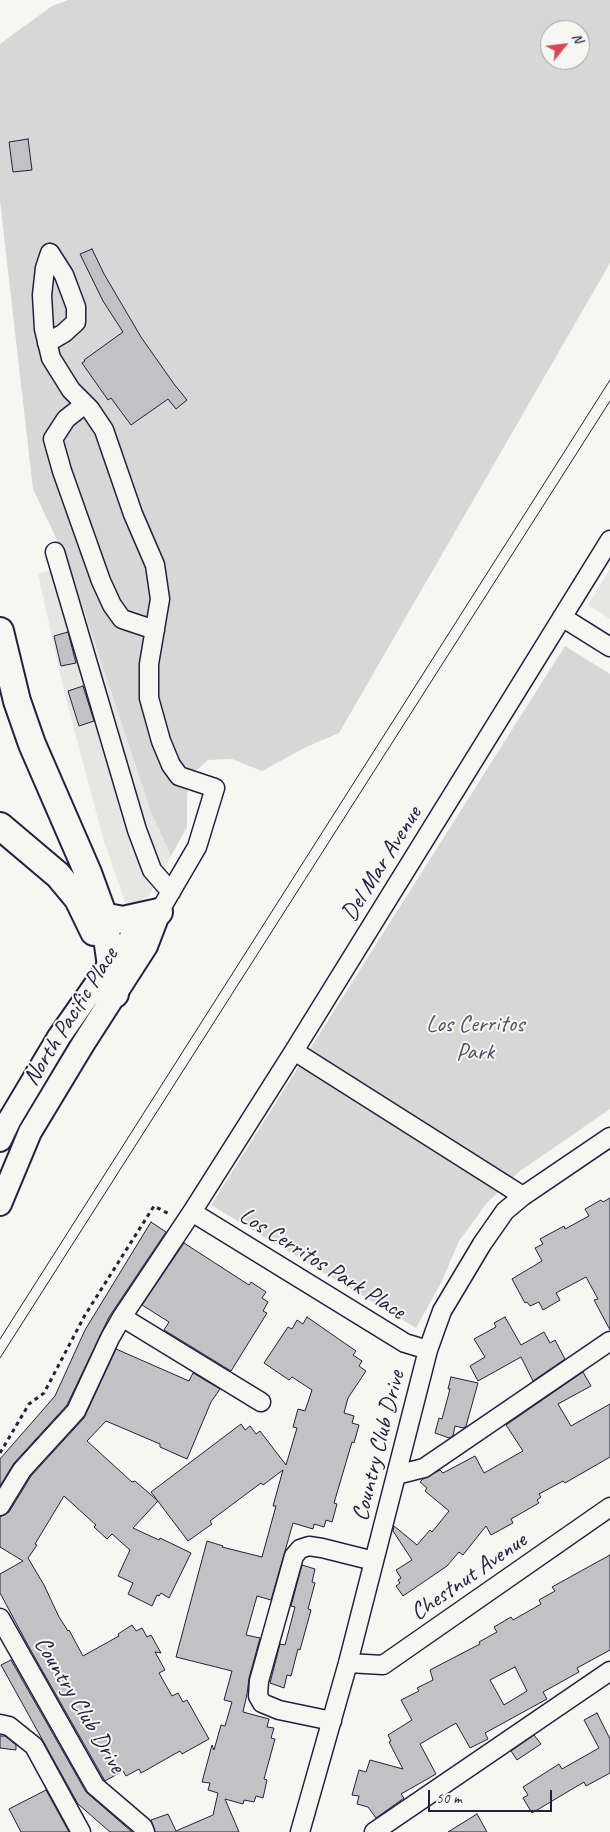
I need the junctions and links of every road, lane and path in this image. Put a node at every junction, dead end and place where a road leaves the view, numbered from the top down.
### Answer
1 (47, 343) dead end
2 (85, 404) junction
3 (610, 540) edge
4 (55, 552) dead end
5 (562, 617) junction
6 (155, 630) junction
7 (0, 631) edge
8 (610, 647) edge
9 (0, 826) edge
10 (165, 902) junction
11 (94, 914) junction
12 (110, 964) junction
13 (115, 994) junction
14 (294, 1051) junction
15 (610, 1136) edge
16 (0, 1140) edge
17 (523, 1196) junction
18 (0, 1204) edge
19 (192, 1212) junction
20 (122, 1317) junction
21 (610, 1340) edge
22 (428, 1350) junction
23 (261, 1402) dead end
24 (0, 1453) edge
25 (396, 1475) junction
26 (0, 1506) edge
27 (610, 1507) edge
28 (374, 1561) junction
29 (0, 1618) edge
30 (348, 1663) junction
31 (610, 1671) edge
32 (332, 1721) junction
33 (0, 1724) edge
34 (302, 1831) edge
35 (81, 1832) edge
36 (145, 1832) edge
37 (374, 1832) edge

1 - 2 street
2 - 6 street
2 - 6 street
3 - 5 street, Del Mar Avenue
4 - 10 street
5 - 8 street
5 - 14 street, Del Mar Avenue
6 - 10 street, North Pacific Place
7 - 11 highway
9 - 11 highway
10 - 11 highway
10 - 12 main road, North Pacific Place
10 - 13 main road, North Pacific Place
11 - 12 highway
12 - 13 highway
12 - 16 main road, North Pacific Place
13 - 18 main road, North Pacific Place
14 - 17 street
14 - 19 street, Del Mar Avenue
15 - 17 street, Country Club Drive
17 - 22 street, Country Club Drive
19 - 20 street
19 - 22 street, Los Cerritos Park Place
19 - 24 path
20 - 23 street
20 - 26 street
21 - 25 street
22 - 25 street, Country Club Drive
25 - 28 street, Country Club Drive
27 - 30 street, Chestnut Avenue
28 - 30 street, Country Club Drive
28 - 32 street
29 - 36 street, Country Club Drive
30 - 32 street, Country Club Drive
31 - 37 street
32 - 34 street, Country Club Drive
33 - 35 street

